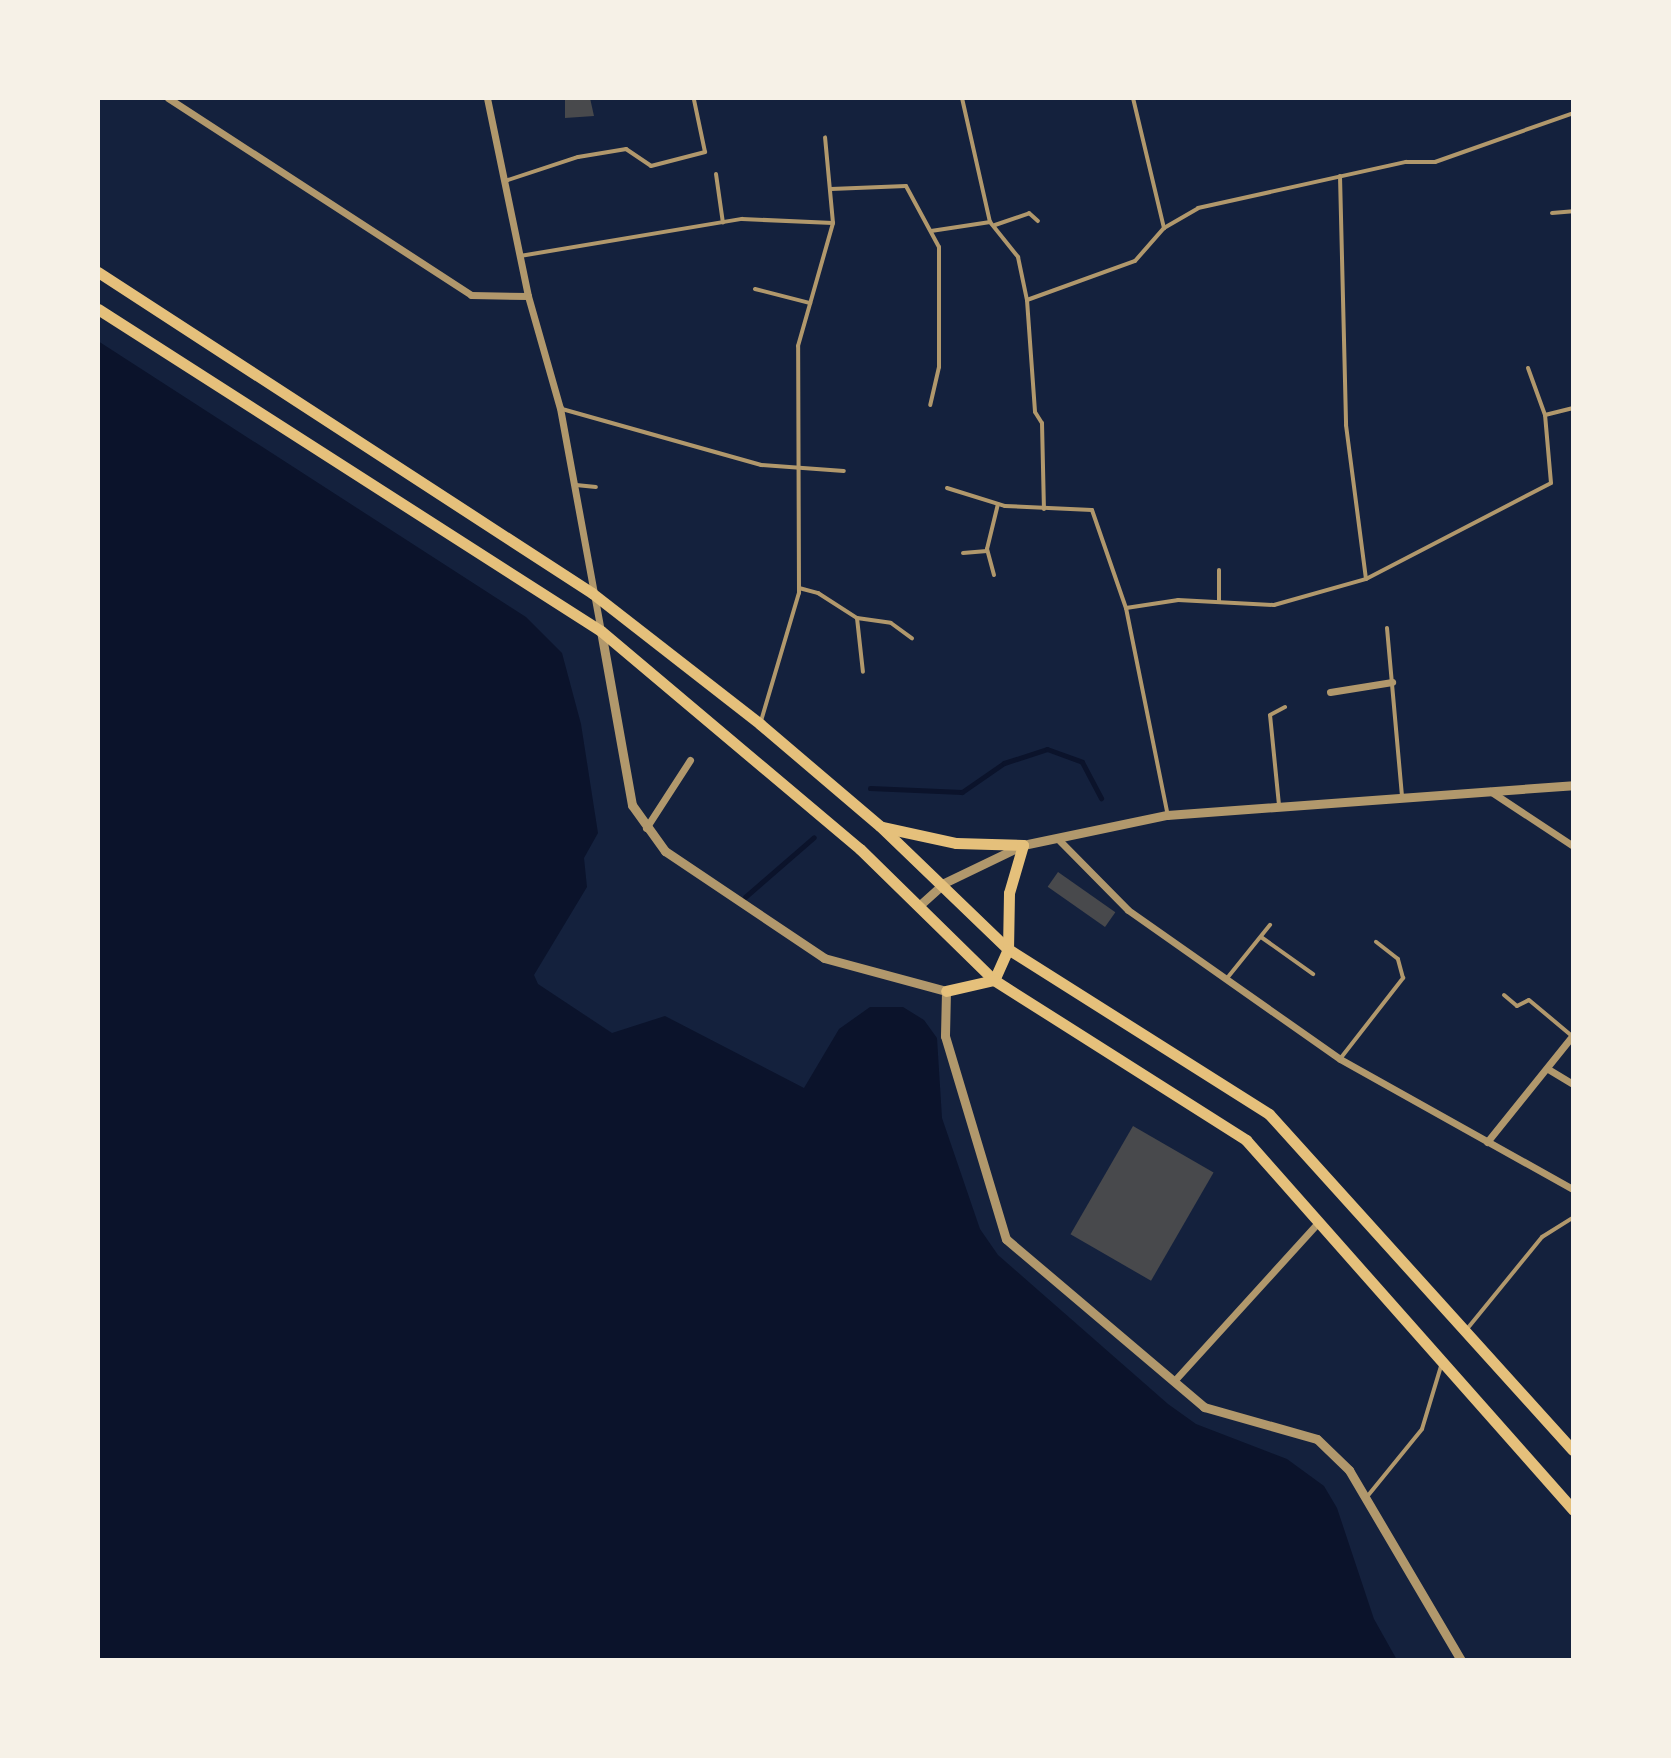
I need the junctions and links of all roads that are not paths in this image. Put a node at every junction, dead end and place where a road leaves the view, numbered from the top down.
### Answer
1 (168, 98) edge
2 (487, 98) edge
3 (962, 98) edge
4 (1133, 98) edge
5 (694, 100) dead end
6 (1573, 113) edge
7 (825, 137) dead end
8 (716, 174) dead end
9 (1340, 176) junction
10 (505, 181) junction
11 (831, 189) junction
12 (1573, 211) edge
13 (1552, 213) dead end
14 (1038, 221) dead end
15 (723, 223) junction
16 (833, 223) junction
17 (992, 224) junction
18 (1164, 228) junction
19 (931, 231) junction
20 (520, 256) junction
21 (98, 272) edge
22 (755, 289) dead end
23 (528, 296) junction
24 (1027, 300) junction
25 (810, 303) junction
26 (98, 309) edge
27 (1528, 368) dead end
28 (930, 405) dead end
29 (560, 408) junction
30 (1573, 408) edge
31 (1545, 415) junction
32 (799, 465) junction
33 (844, 471) dead end
34 (576, 485) junction
35 (596, 487) dead end
36 (947, 488) dead end
37 (998, 504) junction
38 (1044, 509) junction
39 (987, 551) junction
40 (963, 553) dead end
41 (1219, 570) dead end
42 (994, 575) dead end
43 (1366, 579) junction
44 (799, 588) junction
45 (592, 593) junction
46 (1219, 602) junction
47 (1126, 608) junction
48 (857, 618) junction
49 (1387, 628) dead end
50 (601, 631) junction
51 (912, 638) dead end
52 (863, 672) dead end
53 (1392, 682) junction
54 (1330, 692) dead end
55 (1285, 707) dead end
56 (760, 724) junction
57 (690, 760) dead end
58 (1573, 785) edge
59 (1490, 791) junction
60 (1402, 796) junction
61 (1279, 805) junction
62 (1167, 815) junction
63 (880, 826) junction
64 (646, 828) junction
65 (1059, 840) junction
66 (1023, 845) junction
67 (1573, 846) edge
68 (944, 883) junction
69 (921, 904) junction
70 (1270, 925) dead end
71 (1261, 937) junction
72 (1376, 942) dead end
73 (1008, 949) junction
74 (1313, 974) dead end
75 (1228, 977) junction
76 (994, 980) junction
77 (946, 991) junction
78 (1504, 995) dead end
79 (1573, 1036) edge
80 (1340, 1059) junction
81 (1548, 1069) junction
82 (1573, 1084) edge
83 (1487, 1142) junction
84 (1573, 1189) edge
85 (1573, 1218) edge
86 (1318, 1223) junction
87 (1467, 1329) junction
88 (1442, 1364) junction
89 (1174, 1381) junction
90 (1573, 1450) edge
91 (1366, 1498) junction
92 (1573, 1510) edge
93 (1461, 1660) edge

1 - 23 street
2 - 10 street
3 - 17 lane
4 - 18 lane
5 - 10 lane
6 - 9 lane
7 - 11 lane
8 - 15 lane
9 - 18 lane
9 - 43 lane
10 - 20 street
11 - 16 lane
11 - 19 lane
12 - 13 lane
14 - 17 lane
15 - 16 lane
15 - 20 lane
16 - 25 lane
17 - 19 lane
17 - 24 lane
18 - 24 lane
19 - 28 lane
20 - 23 street
21 - 45 main road
22 - 25 lane
23 - 29 street
24 - 38 lane
25 - 32 lane
26 - 50 main road
27 - 31 lane
29 - 32 lane
29 - 34 street
30 - 31 lane
31 - 43 lane
32 - 33 lane
32 - 44 lane
34 - 35 lane
34 - 45 street
36 - 37 lane
37 - 38 lane
37 - 39 lane
38 - 47 lane
39 - 40 lane
39 - 42 lane
41 - 46 lane
43 - 46 lane
44 - 48 lane
44 - 56 lane
45 - 50 street
45 - 56 main road
46 - 47 lane
47 - 62 lane
48 - 51 lane
48 - 52 lane
49 - 53 lane
50 - 64 street
50 - 69 main road
53 - 54 street
53 - 60 lane
55 - 61 lane
56 - 63 main road
57 - 64 street
58 - 59 street
59 - 60 street
59 - 67 street
60 - 61 street
61 - 62 street
62 - 65 street
63 - 66 main road
63 - 68 main road
64 - 77 street
65 - 66 street
65 - 75 street
66 - 68 street
66 - 73 main road
68 - 69 street
68 - 73 main road
69 - 76 main road
70 - 71 lane
71 - 74 lane
71 - 75 lane
72 - 80 lane
73 - 76 main road
73 - 87 main road
75 - 80 street
76 - 77 main road
76 - 86 main road
77 - 89 street
78 - 79 lane
79 - 81 street
80 - 83 street
81 - 82 street
81 - 83 street
83 - 84 street
85 - 87 lane
86 - 88 main road
86 - 89 street
87 - 90 main road
88 - 91 lane
88 - 92 main road
89 - 91 street
91 - 93 street

